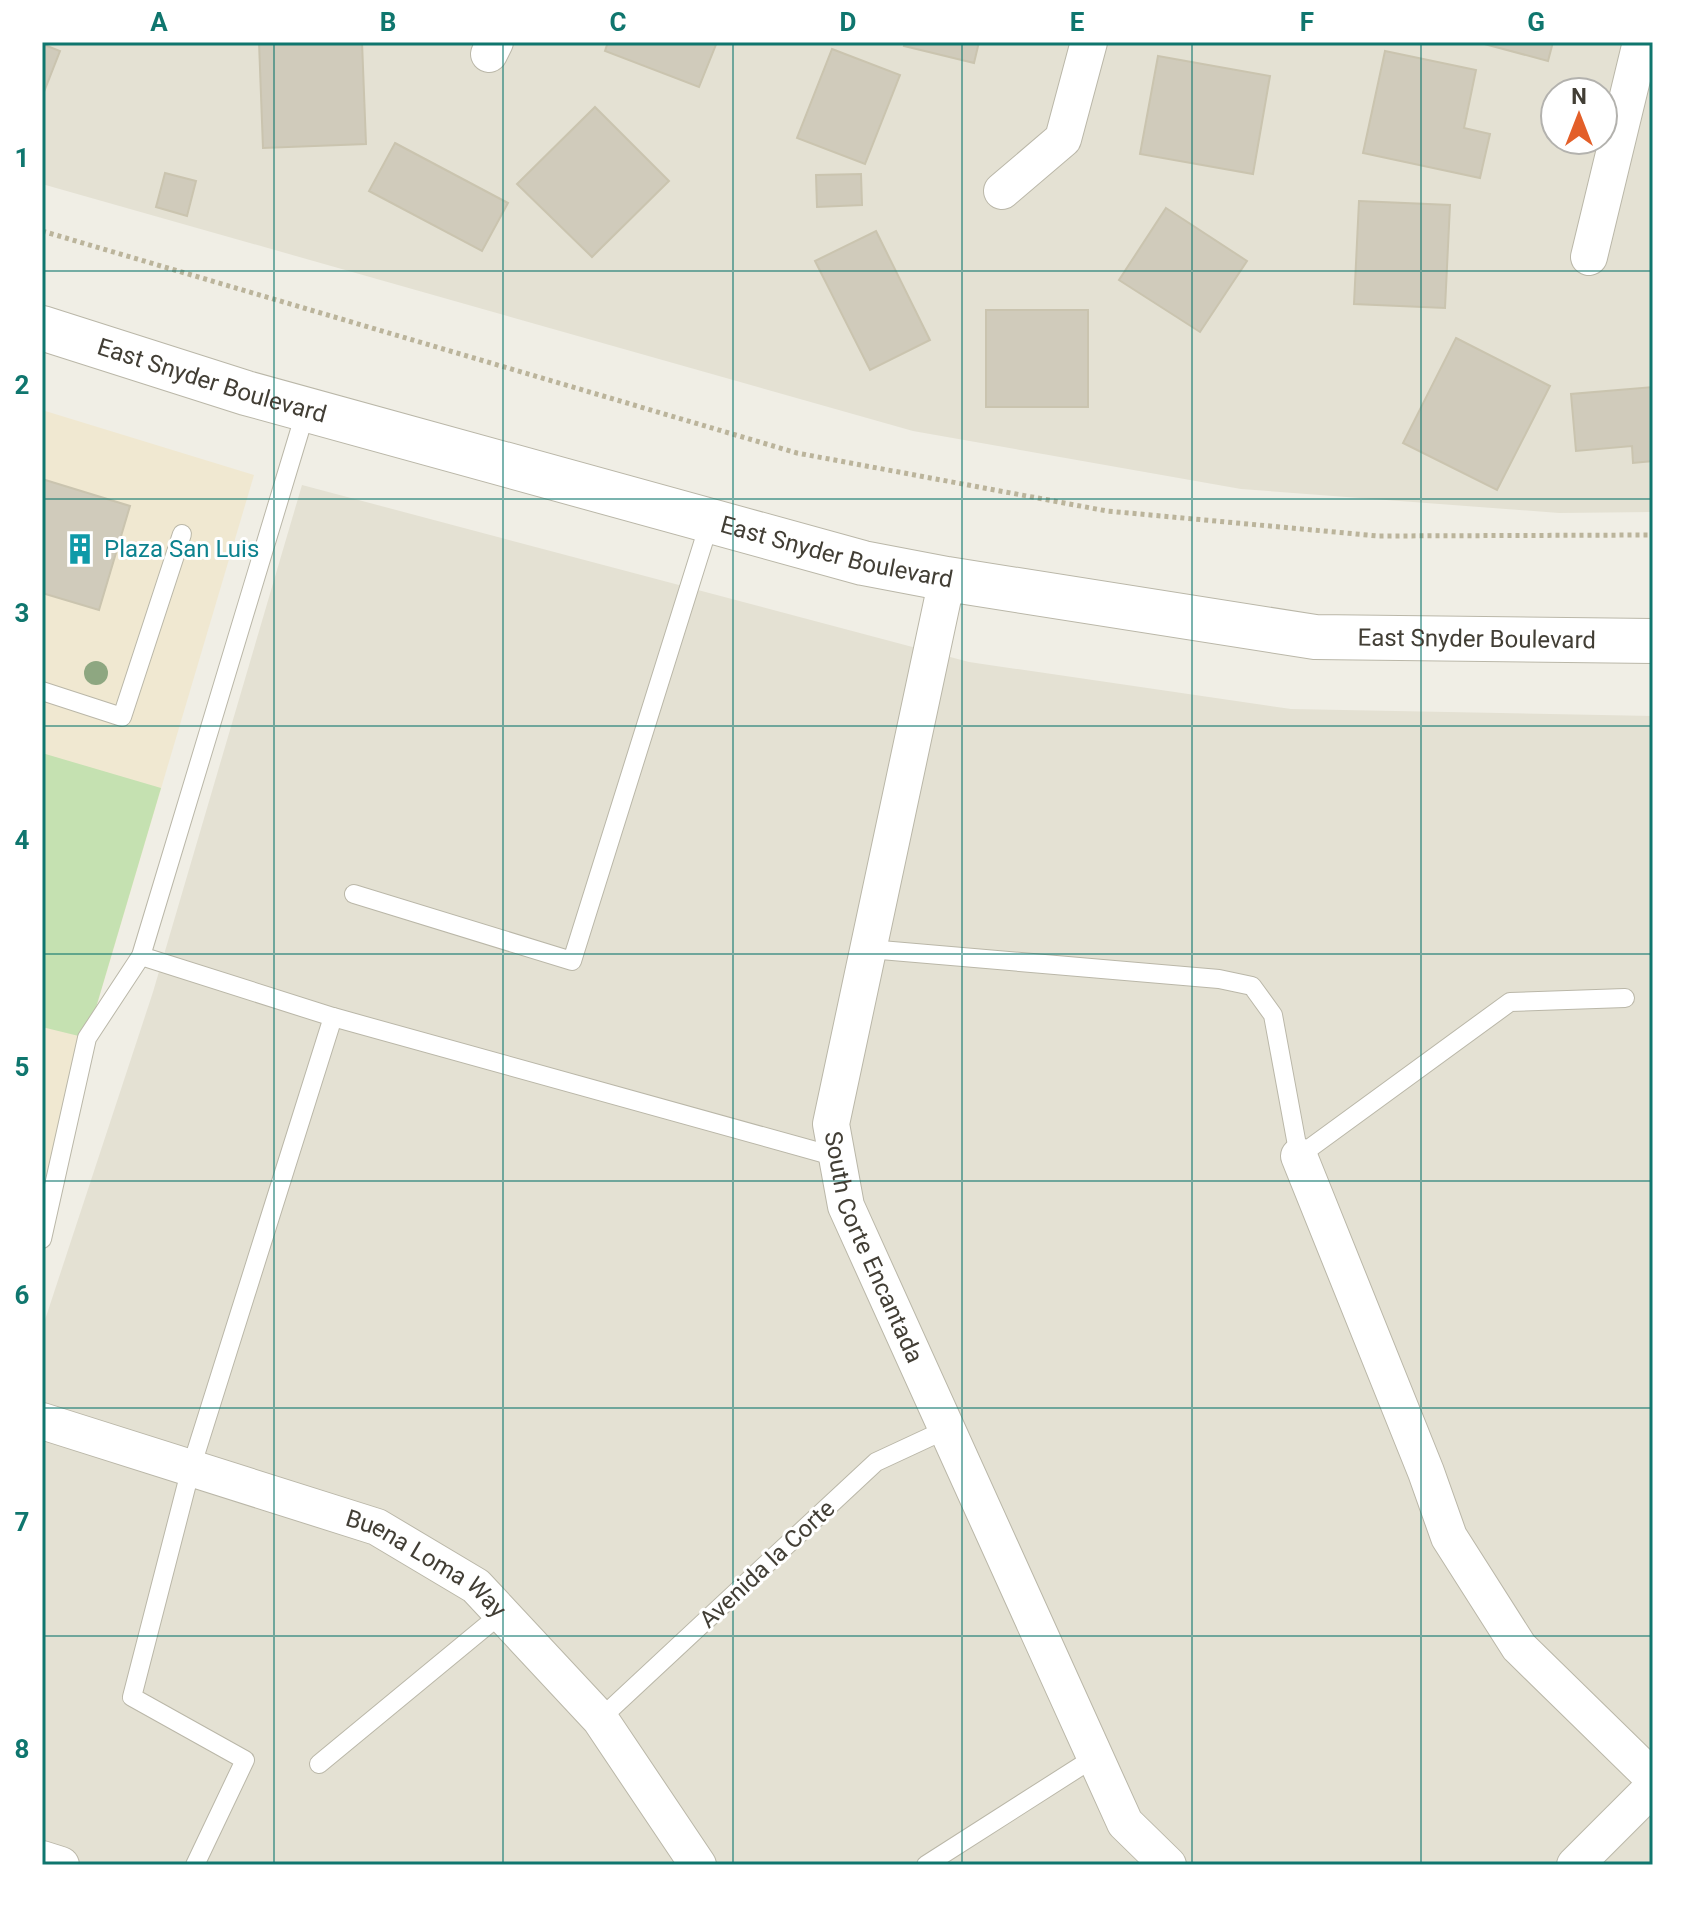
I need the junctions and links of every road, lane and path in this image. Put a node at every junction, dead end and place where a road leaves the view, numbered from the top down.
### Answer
1 (1089, 42) edge
2 (1641, 42) edge
3 (1002, 191) dead end
4 (42, 231) edge
5 (1589, 257) dead end
6 (42, 328) edge
7 (306, 410) junction
8 (710, 521) junction
9 (182, 534) dead end
10 (1653, 535) edge
11 (947, 579) junction
12 (1653, 641) edge
13 (42, 691) edge
14 (354, 894) dead end
15 (869, 949) junction
16 (141, 956) junction
17 (1625, 998) dead end
18 (333, 1017) junction
19 (1299, 1156) junction
20 (837, 1157) junction
21 (42, 1239) edge
22 (42, 1421) edge
23 (947, 1429) junction
24 (191, 1468) junction
25 (502, 1613) junction
26 (600, 1719) junction
27 (1095, 1757) junction
28 (319, 1764) dead end
29 (1653, 1778) edge
30 (1653, 1787) edge
31 (42, 1859) edge
32 (61, 1865) edge
33 (195, 1865) edge
34 (698, 1865) edge
35 (926, 1865) edge
36 (1168, 1865) edge
37 (1575, 1865) edge

1 - 3 street
2 - 5 street
4 - 10 path
6 - 7 street, East Snyder Boulevard
7 - 8 street, East Snyder Boulevard
7 - 16 lane
8 - 11 street, East Snyder Boulevard
8 - 14 lane
9 - 13 lane
11 - 12 street, East Snyder Boulevard
11 - 15 street, South Corte Encantada
15 - 19 lane
15 - 20 street, South Corte Encantada
16 - 18 lane
16 - 21 lane
17 - 19 lane
18 - 20 lane
18 - 24 lane
19 - 29 street
20 - 23 street, South Corte Encantada
22 - 24 street, Buena Loma Way
23 - 26 lane, Avenida la Corte
23 - 27 street, South Corte Encantada
24 - 25 street, Buena Loma Way
24 - 33 lane
25 - 26 street, Buena Loma Way
25 - 28 lane
26 - 34 street, Buena Loma Way
27 - 35 lane
27 - 36 street, South Corte Encantada
30 - 37 street
31 - 32 street

